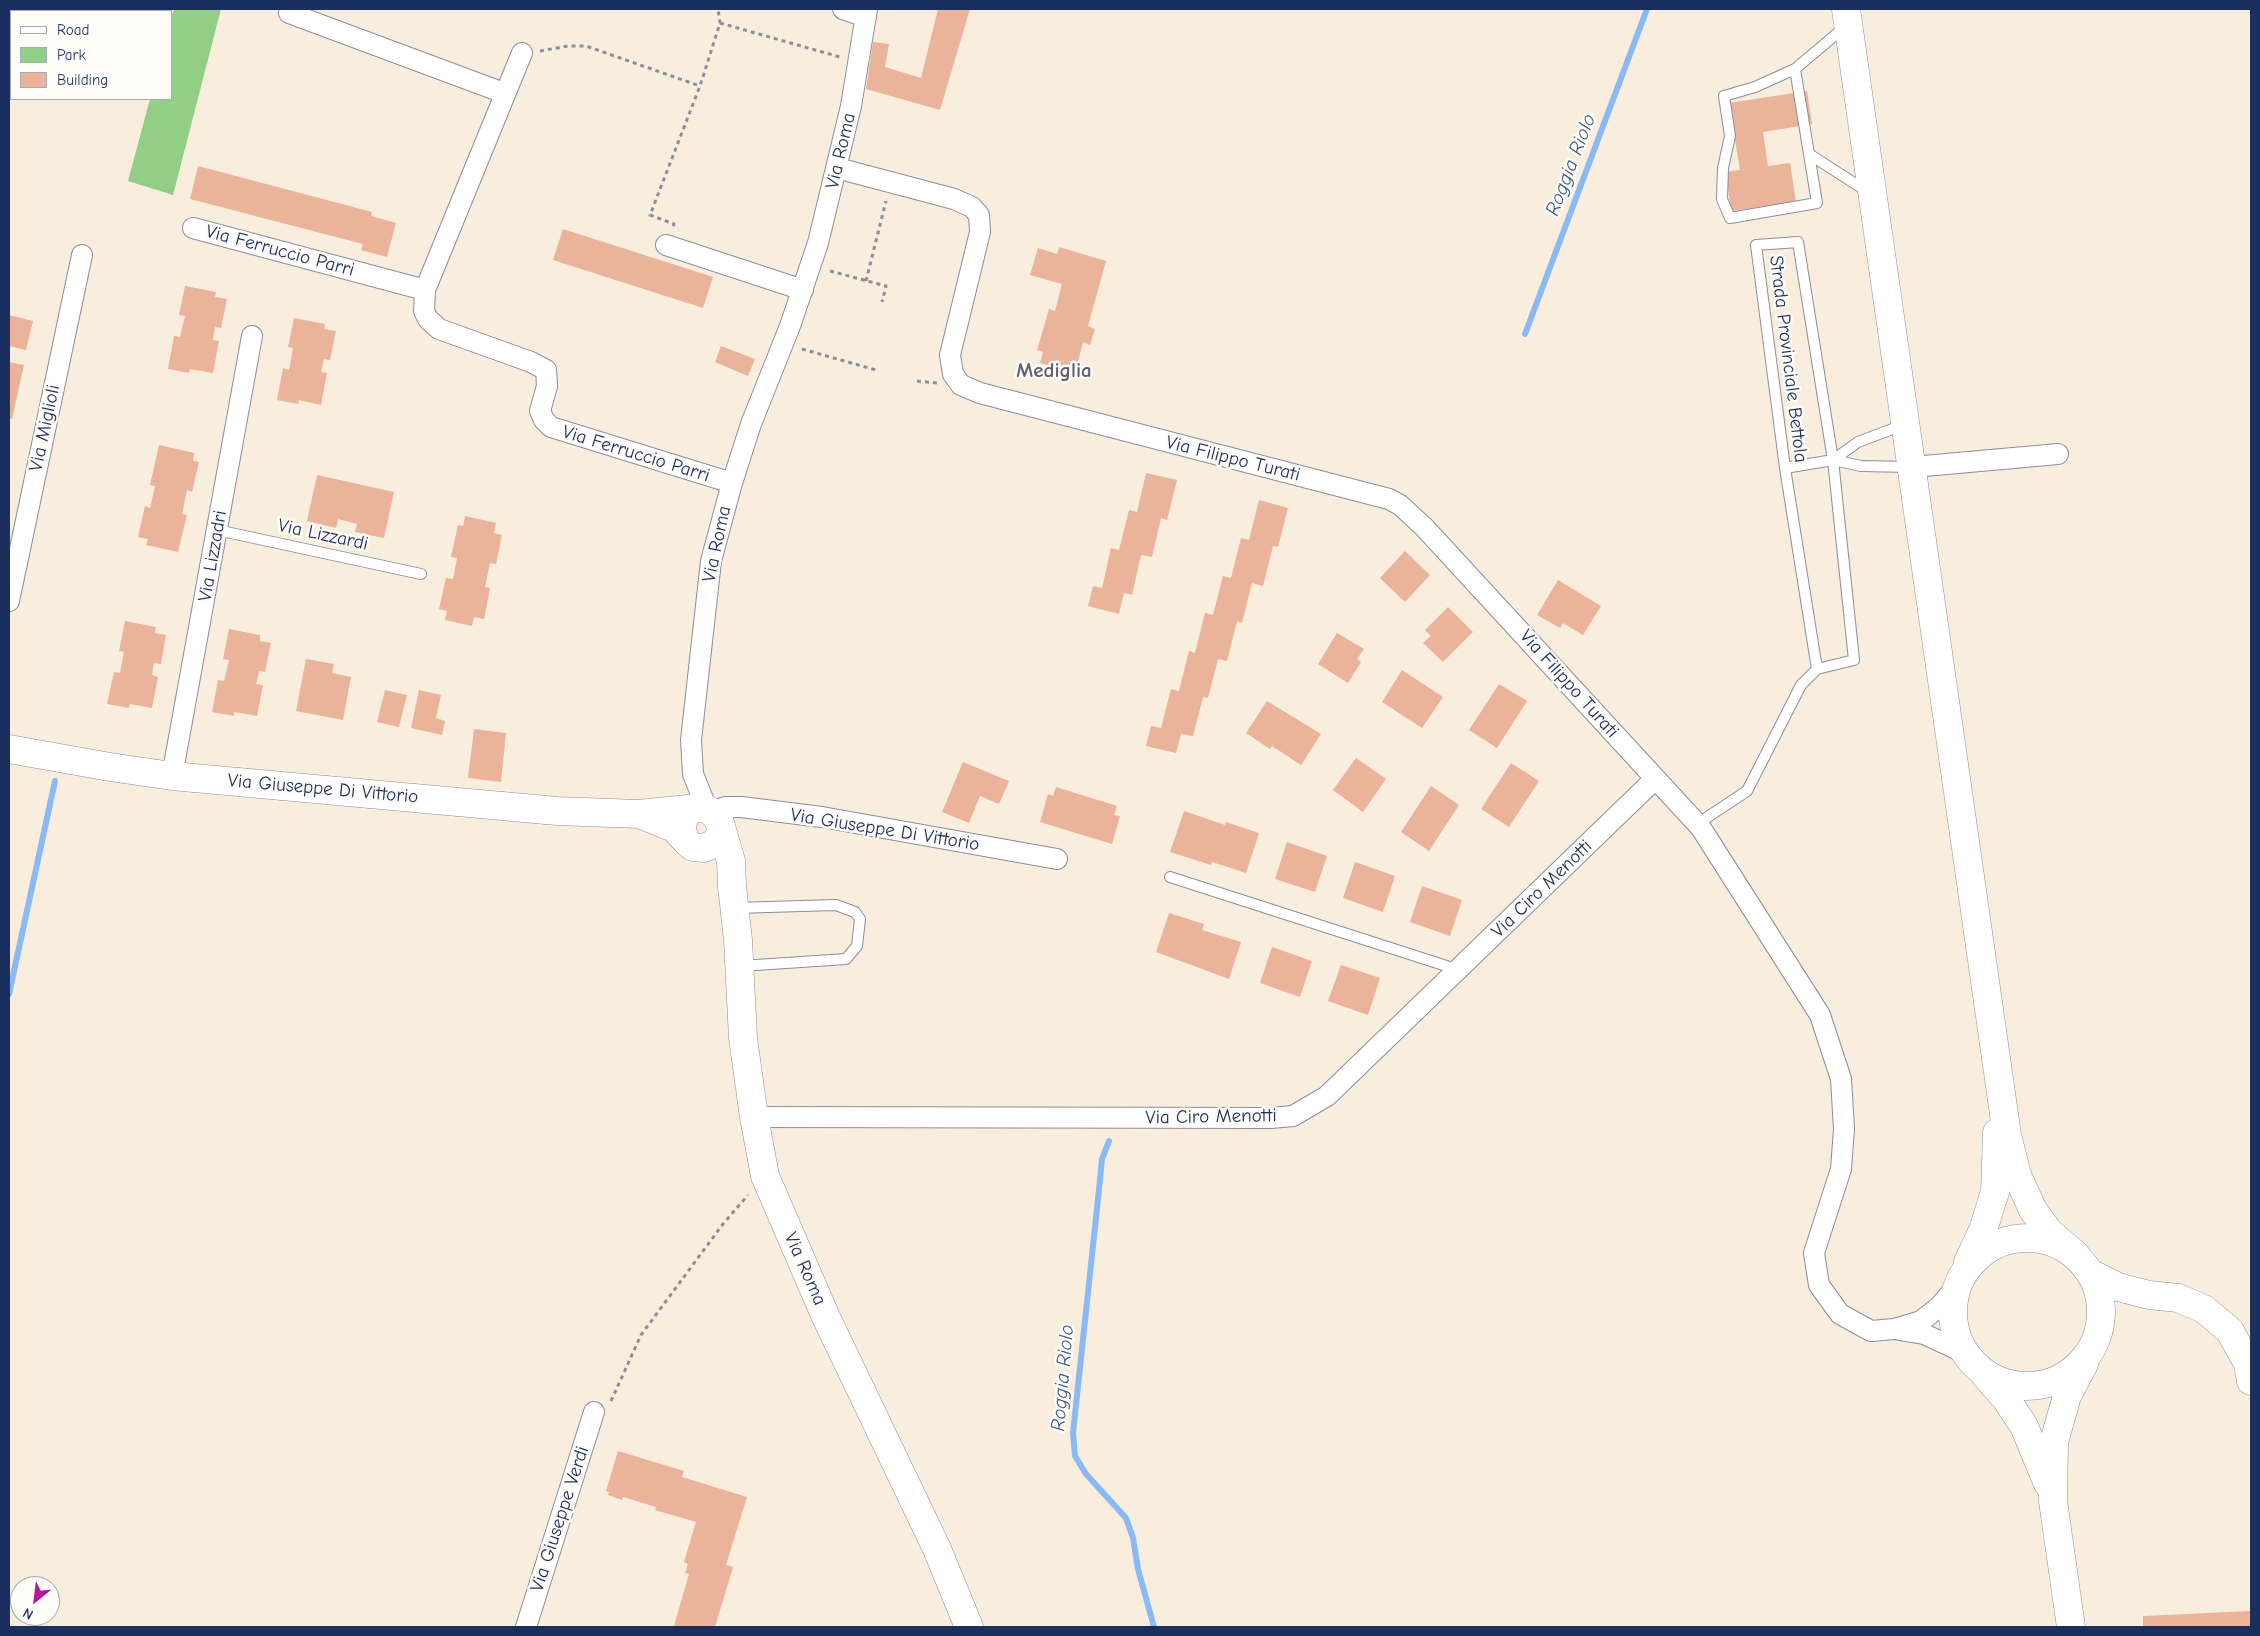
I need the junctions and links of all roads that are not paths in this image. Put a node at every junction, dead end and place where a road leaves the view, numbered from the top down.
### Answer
1 (843, 9) edge
2 (289, 13) dead end
3 (866, 13) edge
4 (1847, 16) edge
5 (522, 53) road end
6 (1795, 69) junction
7 (504, 92) junction
8 (1809, 154) junction
9 (837, 168) junction
10 (1873, 195) junction
11 (193, 228) dead end
12 (666, 245) road end
13 (82, 255) dead end
14 (426, 290) junction
15 (803, 290) junction
16 (252, 336) dead end
17 (1907, 424) junction
18 (2058, 454) dead end
19 (1833, 460) junction
20 (1913, 467) junction
21 (1785, 468) junction
22 (732, 483) junction
23 (217, 530) junction
24 (421, 574) dead end
25 (9, 601) edge
26 (1817, 669) junction
27 (9, 749) edge
28 (172, 776) junction
29 (1655, 779) junction
30 (710, 813) junction
31 (639, 814) junction
32 (1697, 824) junction
33 (688, 842) junction
34 (1057, 859) dead end
35 (1170, 877) dead end
36 (733, 897) junction
37 (740, 966) junction
38 (1459, 970) junction
39 (1996, 1057) junction
40 (754, 1117) junction
41 (2084, 1264) junction
42 (1959, 1281) junction
43 (2149, 1295) junction
44 (2102, 1324) junction
45 (1894, 1329) junction
46 (2091, 1352) junction
47 (1974, 1363) junction
48 (2251, 1381) edge
49 (594, 1412) road end
50 (2053, 1501) junction
51 (526, 1627) edge
52 (969, 1627) edge
53 (2070, 1627) edge

1 - 3 street
2 - 7 street
3 - 9 street, Via Roma
4 - 6 lane
4 - 10 street
5 - 7 street, Via Ferruccio Parri
6 - 8 lane
6 - 8 lane
7 - 14 street, Via Ferruccio Parri
8 - 10 lane
9 - 15 street, Via Roma
9 - 29 street, Via Filippo Turati
10 - 17 street
11 - 14 street, Via Ferruccio Parri
12 - 15 street
13 - 25 street, Via Miglioli
14 - 22 street, Via Ferruccio Parri
15 - 22 street, Via Roma
16 - 23 street, Via Lizzadri
17 - 19 lane
17 - 20 street
18 - 20 street
19 - 20 lane
19 - 21 lane
19 - 21 lane, Strada Provinciale Bettola
19 - 26 lane, Strada Provinciale Bettola
20 - 39 street
21 - 26 lane, Strada Provinciale Bettola
22 - 30 street, Via Roma
23 - 24 lane, Via Lizzardi
23 - 28 street, Via Lizzadri
26 - 32 lane
27 - 28 street, Via Giuseppe Di Vittorio
28 - 31 street, Via Giuseppe Di Vittorio
29 - 32 street, Via Filippo Turati
29 - 38 street, Via Ciro Menotti
30 - 31 street, Via Giuseppe Di Vittorio
30 - 33 street
30 - 34 street, Via Giuseppe Di Vittorio
30 - 36 street, Via Roma
31 - 33 street, Via Giuseppe Di Vittorio
32 - 45 street, Via Filippo Turati
33 - 36 street
35 - 38 lane
36 - 37 street, Via Roma
36 - 37 lane
37 - 40 street, Via Roma
38 - 40 street, Via Ciro Menotti
39 - 41 street
39 - 42 street
40 - 52 street, Via Roma
41 - 42 street
41 - 43 street
41 - 44 street
42 - 45 street, Via Filippo Turati
42 - 47 street
43 - 44 street
43 - 48 street
44 - 46 street
45 - 47 street, Via Filippo Turati
46 - 47 street
46 - 50 street
47 - 50 street
49 - 51 street, Via Giuseppe Verdi
50 - 53 street

